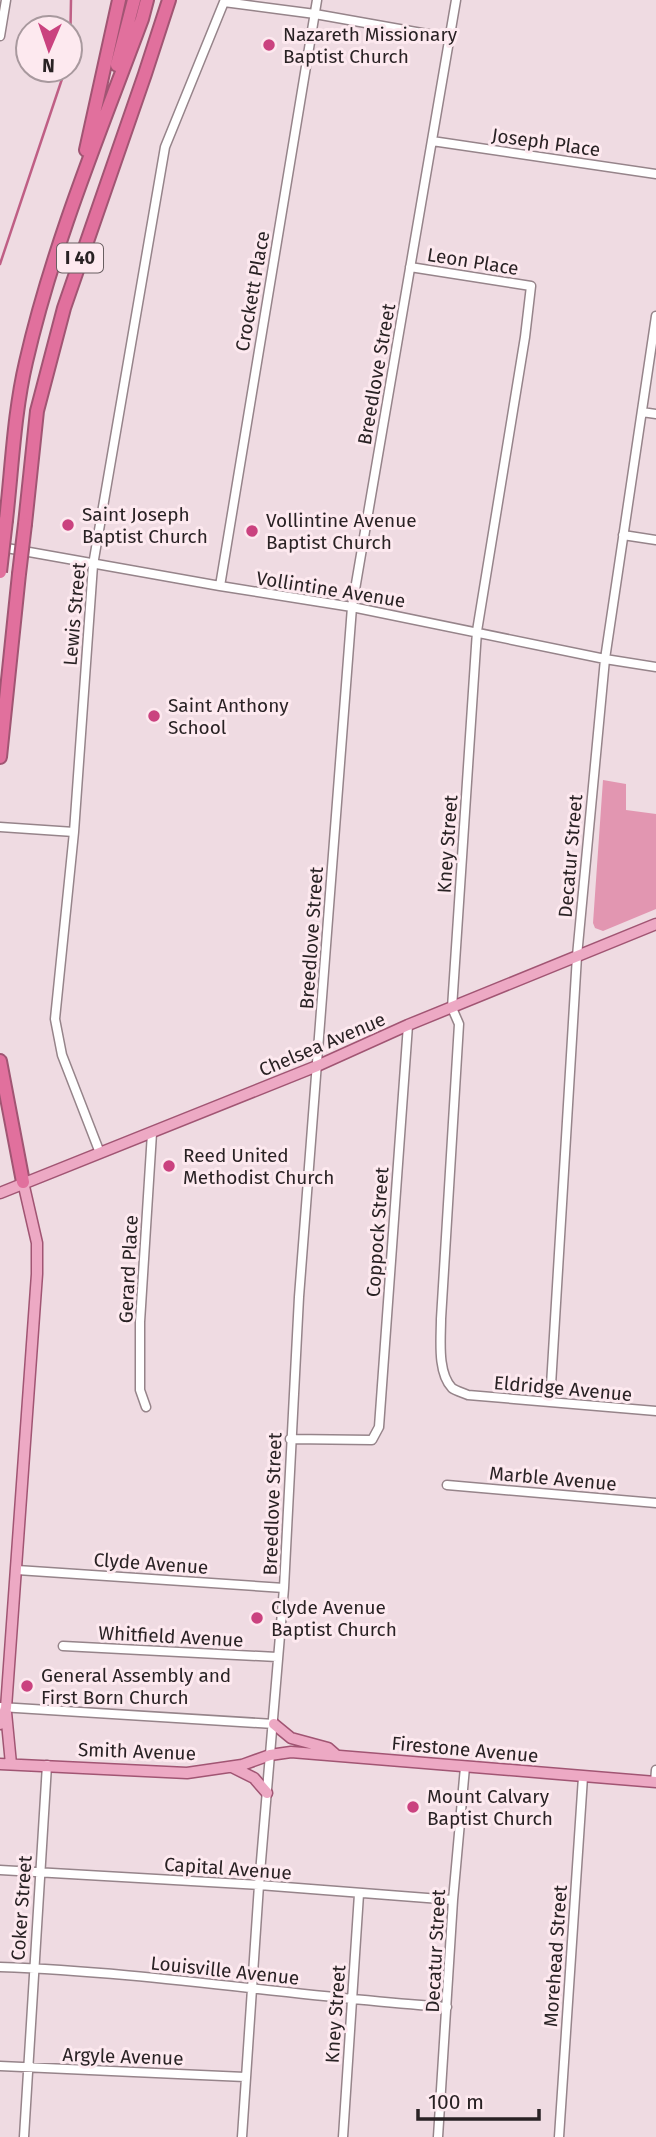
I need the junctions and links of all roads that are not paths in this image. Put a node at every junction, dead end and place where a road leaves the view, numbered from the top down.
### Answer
1 (6, 0) edge
2 (119, 0) edge
3 (134, 0) edge
4 (147, 0) edge
5 (169, 0) edge
6 (317, 0) edge
7 (456, 0) edge
8 (315, 14) junction
9 (0, 36) edge
10 (450, 38) junction
11 (432, 141) junction
12 (656, 174) edge
13 (83, 176) junction
14 (74, 202) junction
15 (410, 267) junction
16 (531, 286) joint
17 (656, 316) edge
18 (642, 412) junction
19 (656, 414) edge
20 (623, 535) junction
21 (656, 540) edge
22 (0, 547) edge
23 (93, 565) junction
24 (0, 574) edge
25 (220, 586) junction
26 (352, 607) junction
27 (477, 631) junction
28 (605, 659) junction
29 (656, 667) edge
30 (0, 757) edge
31 (0, 827) edge
32 (74, 832) junction
33 (656, 924) edge
34 (577, 956) junction
35 (452, 1008) junction
36 (408, 1026) junction
37 (0, 1060) edge
38 (317, 1066) junction
39 (152, 1133) junction
40 (100, 1153) junction
41 (23, 1182) junction
42 (0, 1193) edge
43 (468, 1395) joint
44 (550, 1402) junction
45 (146, 1407) dead end
46 (656, 1411) edge
47 (290, 1440) junction
48 (447, 1485) dead end
49 (656, 1503) edge
50 (16, 1570) junction
51 (284, 1588) junction
52 (63, 1646) dead end
53 (277, 1657) junction
54 (3, 1707) edge
55 (0, 1724) edge
56 (274, 1724) junction
57 (270, 1755) junction
58 (337, 1755) junction
59 (5, 1764) edge
60 (47, 1765) junction
61 (231, 1767) junction
62 (465, 1767) junction
63 (656, 1770) edge
64 (583, 1777) junction
65 (656, 1782) edge
66 (267, 1793) junction
67 (0, 1870) edge
68 (41, 1872) junction
69 (259, 1885) junction
70 (359, 1894) junction
71 (453, 1900) junction
72 (0, 1967) edge
73 (35, 1968) junction
74 (251, 1986) junction
75 (352, 2001) junction
76 (447, 2007) junction
77 (0, 2066) edge
78 (29, 2068) junction
79 (245, 2077) junction
80 (24, 2137) edge
81 (242, 2137) edge
82 (343, 2137) edge
83 (438, 2137) edge
84 (559, 2137) edge

1 - 9 street
2 - 14 highway
3 - 13 highway
4 - 13 highway, I 40
5 - 30 highway, I 40, bridge
6 - 8 street, Crockett Place
7 - 10 street, Breedlove Street
8 - 10 street
8 - 23 street, Lewis Street
8 - 25 street, Crockett Place
10 - 11 street, Breedlove Street
11 - 12 street, Joseph Place
11 - 15 street, Breedlove Street
13 - 14 highway, I 40
14 - 24 highway, I 40, bridge
15 - 16 street, Leon Place
15 - 26 street, Breedlove Street
16 - 27 street, Kney Street
17 - 18 street, Decatur Street
18 - 19 street
18 - 20 street, Decatur Street
20 - 21 street
20 - 28 street, Decatur Street
22 - 23 street, Vollintine Avenue
23 - 25 street, Vollintine Avenue
23 - 32 street, Lewis Street
25 - 26 street, Vollintine Avenue
26 - 27 street, Vollintine Avenue
26 - 38 street, Breedlove Street
27 - 28 street, Vollintine Avenue
27 - 35 street, Kney Street
28 - 29 street, Vollintine Avenue
28 - 34 street, Decatur Street
31 - 32 street
32 - 40 street, Lewis Street
33 - 34 main road, Chelsea Avenue
34 - 35 main road, Chelsea Avenue
34 - 44 street, Decatur Street
35 - 36 main road, Chelsea Avenue
35 - 43 street, Kney Street
36 - 38 main road, Chelsea Avenue
36 - 47 street, Coppock Street
37 - 41 highway
38 - 39 main road, Chelsea Avenue
38 - 47 street, Breedlove Street
39 - 40 main road, Chelsea Avenue
39 - 45 street, Gerard Place
40 - 41 main road, Chelsea Avenue
41 - 42 main road, Chelsea Avenue
41 - 50 main road
43 - 44 street, Eldridge Avenue
44 - 46 street, Eldridge Avenue
47 - 51 street, Breedlove Street
48 - 49 street, Marble Avenue
50 - 51 street, Clyde Avenue
50 - 54 main road
51 - 53 street, Breedlove Street
52 - 53 street, Whitfield Avenue
53 - 56 street, Breedlove Street
54 - 55 main road
54 - 56 street
54 - 59 main road
56 - 57 street, Breedlove Street
56 - 58 main road
57 - 58 main road, Firestone Avenue
57 - 61 main road, Smith Avenue
57 - 66 street, Breedlove Street
58 - 62 main road, Firestone Avenue
59 - 60 main road, Smith Avenue
60 - 61 main road, Smith Avenue
60 - 68 street, Coker Street
61 - 66 main road
62 - 64 main road, Firestone Avenue
62 - 71 street, Decatur Street
63 - 65 street
64 - 65 main road, Firestone Avenue
64 - 84 street, Morehead Street
66 - 69 street, Breedlove Street
67 - 68 street, Capital Avenue
68 - 69 street, Capital Avenue
68 - 73 street, Coker Street
69 - 70 street, Capital Avenue
69 - 74 street, Breedlove Street
70 - 71 street, Capital Avenue
70 - 75 street, Kney Street
71 - 76 street, Decatur Street
72 - 73 street, Louisville Avenue
73 - 74 street, Louisville Avenue
73 - 78 street, Coker Street
74 - 75 street, Louisville Avenue
74 - 79 street, Breedlove Street
75 - 76 street, Louisville Avenue
75 - 82 street, Kney Street
76 - 83 street, Decatur Street
77 - 78 street, Argyle Avenue
78 - 79 street, Argyle Avenue
78 - 80 street, Coker Street
79 - 81 street, Breedlove Street

